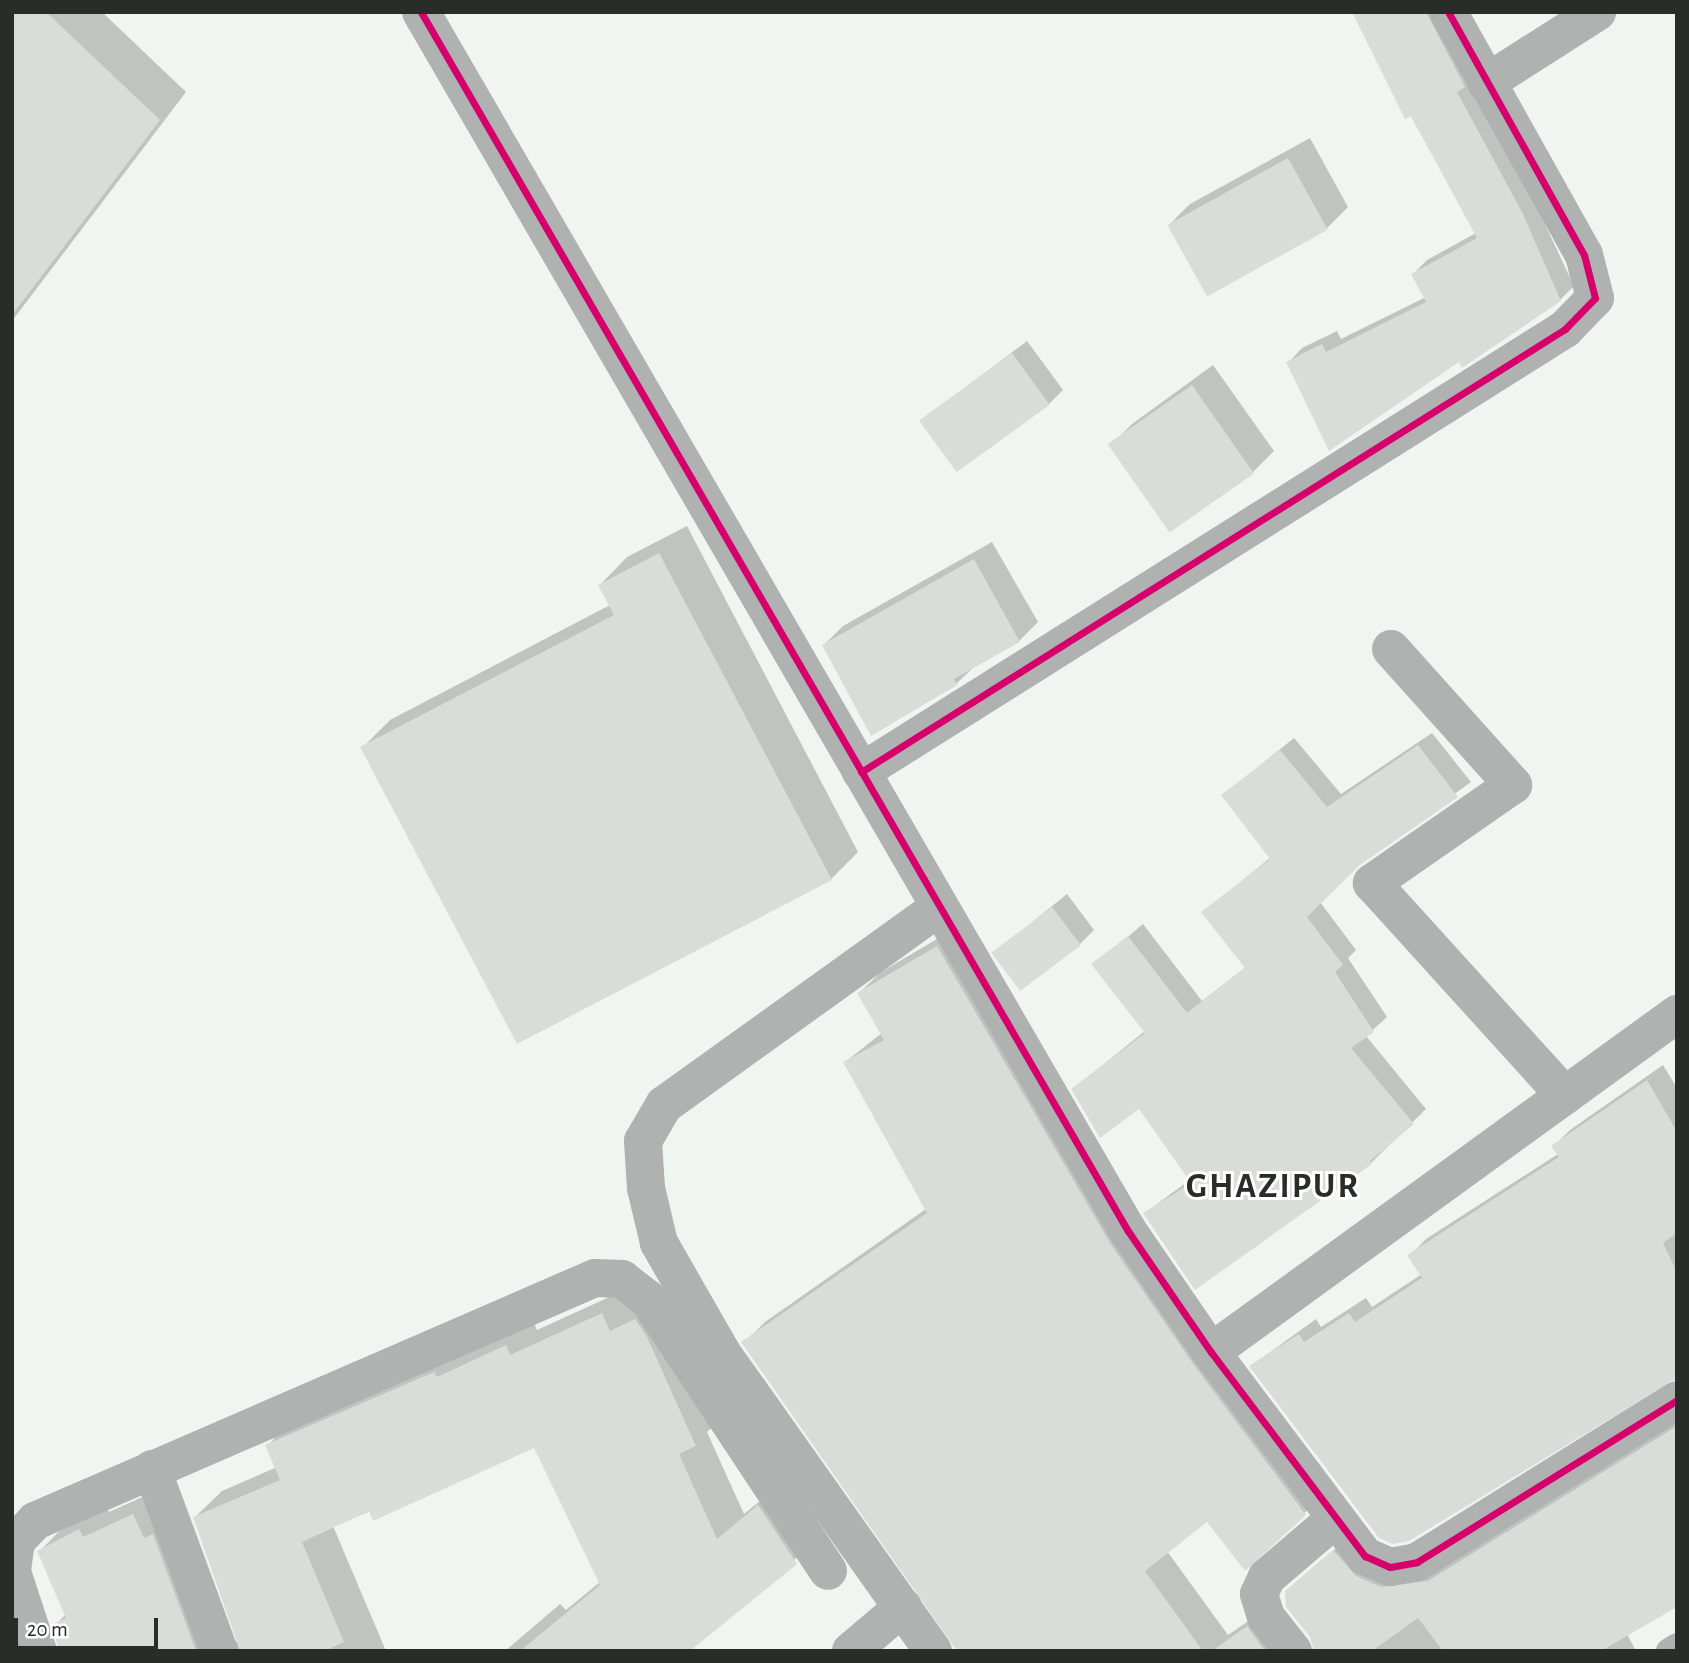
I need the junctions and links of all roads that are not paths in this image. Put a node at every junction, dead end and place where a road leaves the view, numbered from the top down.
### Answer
1 (421, 12) edge
2 (1448, 12) edge
3 (1597, 12) edge
4 (1486, 83) junction
5 (1391, 649) dead end
6 (861, 772) junction
7 (938, 908) junction
8 (1677, 1014) edge
9 (1565, 1096) junction
10 (1211, 1352) junction
11 (1677, 1400) edge
12 (152, 1469) junction
13 (1335, 1519) junction
14 (12, 1571) edge
15 (828, 1571) dead end
16 (903, 1607) junction
17 (1677, 1646) edge
18 (38, 1651) edge
19 (219, 1651) edge
20 (851, 1651) edge
21 (933, 1651) edge
22 (1293, 1651) edge
23 (1669, 1651) edge

1 - 6 street
2 - 4 street
3 - 4 street
4 - 6 street
5 - 9 street
6 - 7 street
7 - 10 street
7 - 16 street
8 - 9 street
9 - 10 street
10 - 13 street
11 - 13 street
12 - 14 street
12 - 15 street
12 - 19 street
13 - 22 street
14 - 18 street
16 - 20 street
16 - 21 street
17 - 23 lane

